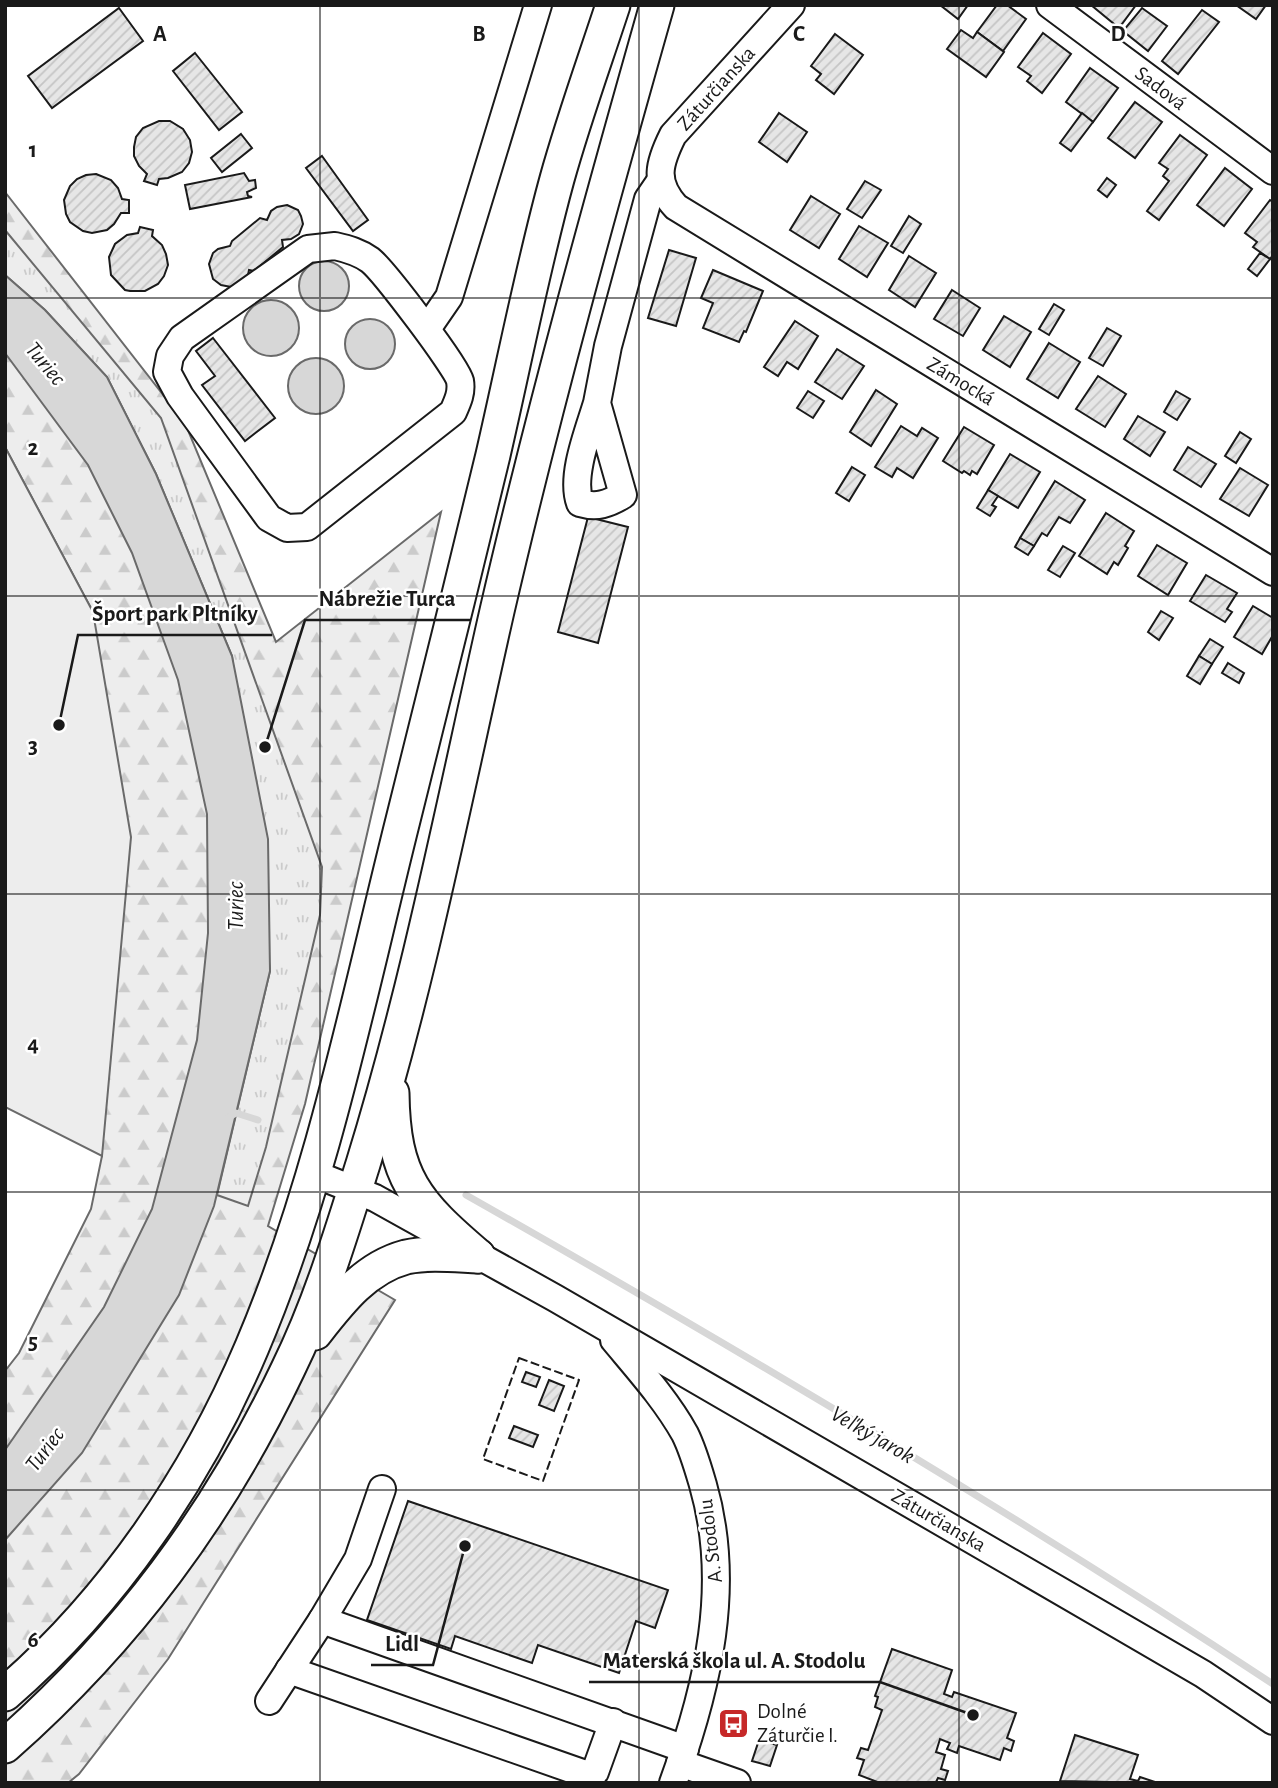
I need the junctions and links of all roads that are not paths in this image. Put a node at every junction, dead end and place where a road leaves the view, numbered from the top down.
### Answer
1 (538, 5) edge
2 (613, 5) edge
3 (657, 5) edge
4 (790, 5) edge
5 (1050, 5) edge
6 (1273, 171) edge
7 (661, 180) junction
8 (427, 329) junction
9 (597, 403) dead end
10 (1273, 572) edge
11 (391, 1073) junction
12 (312, 1173) junction
13 (355, 1189) junction
14 (478, 1256) junction
15 (601, 1326) junction
16 (290, 1366) junction
17 (382, 1489) dead end
18 (322, 1620) junction
19 (289, 1670) junction
20 (5, 1694) edge
21 (269, 1701) dead end
22 (1273, 1721) edge
23 (613, 1723) junction
24 (5, 1746) edge
25 (680, 1765) edge
26 (737, 1783) edge

1 - 8 street
2 - 12 main road
3 - 11 main road
4 - 7 street, Záturčianska
5 - 6 street, Sadová
7 - 9 street, Záturčianska
7 - 10 street, Zámocká
8 - 8 street
11 - 13 main road
11 - 14 main road
12 - 13 street, Záturčianska
12 - 20 main road
13 - 14 street, Záturčianska
13 - 16 main road
14 - 15 street, Záturčianska
14 - 16 main road
15 - 22 street, Záturčianska
15 - 25 street, A. Stodolu
16 - 24 main road
17 - 18 street
18 - 19 street
18 - 23 street
19 - 21 street
19 - 23 street
23 - 25 street
25 - 26 street

